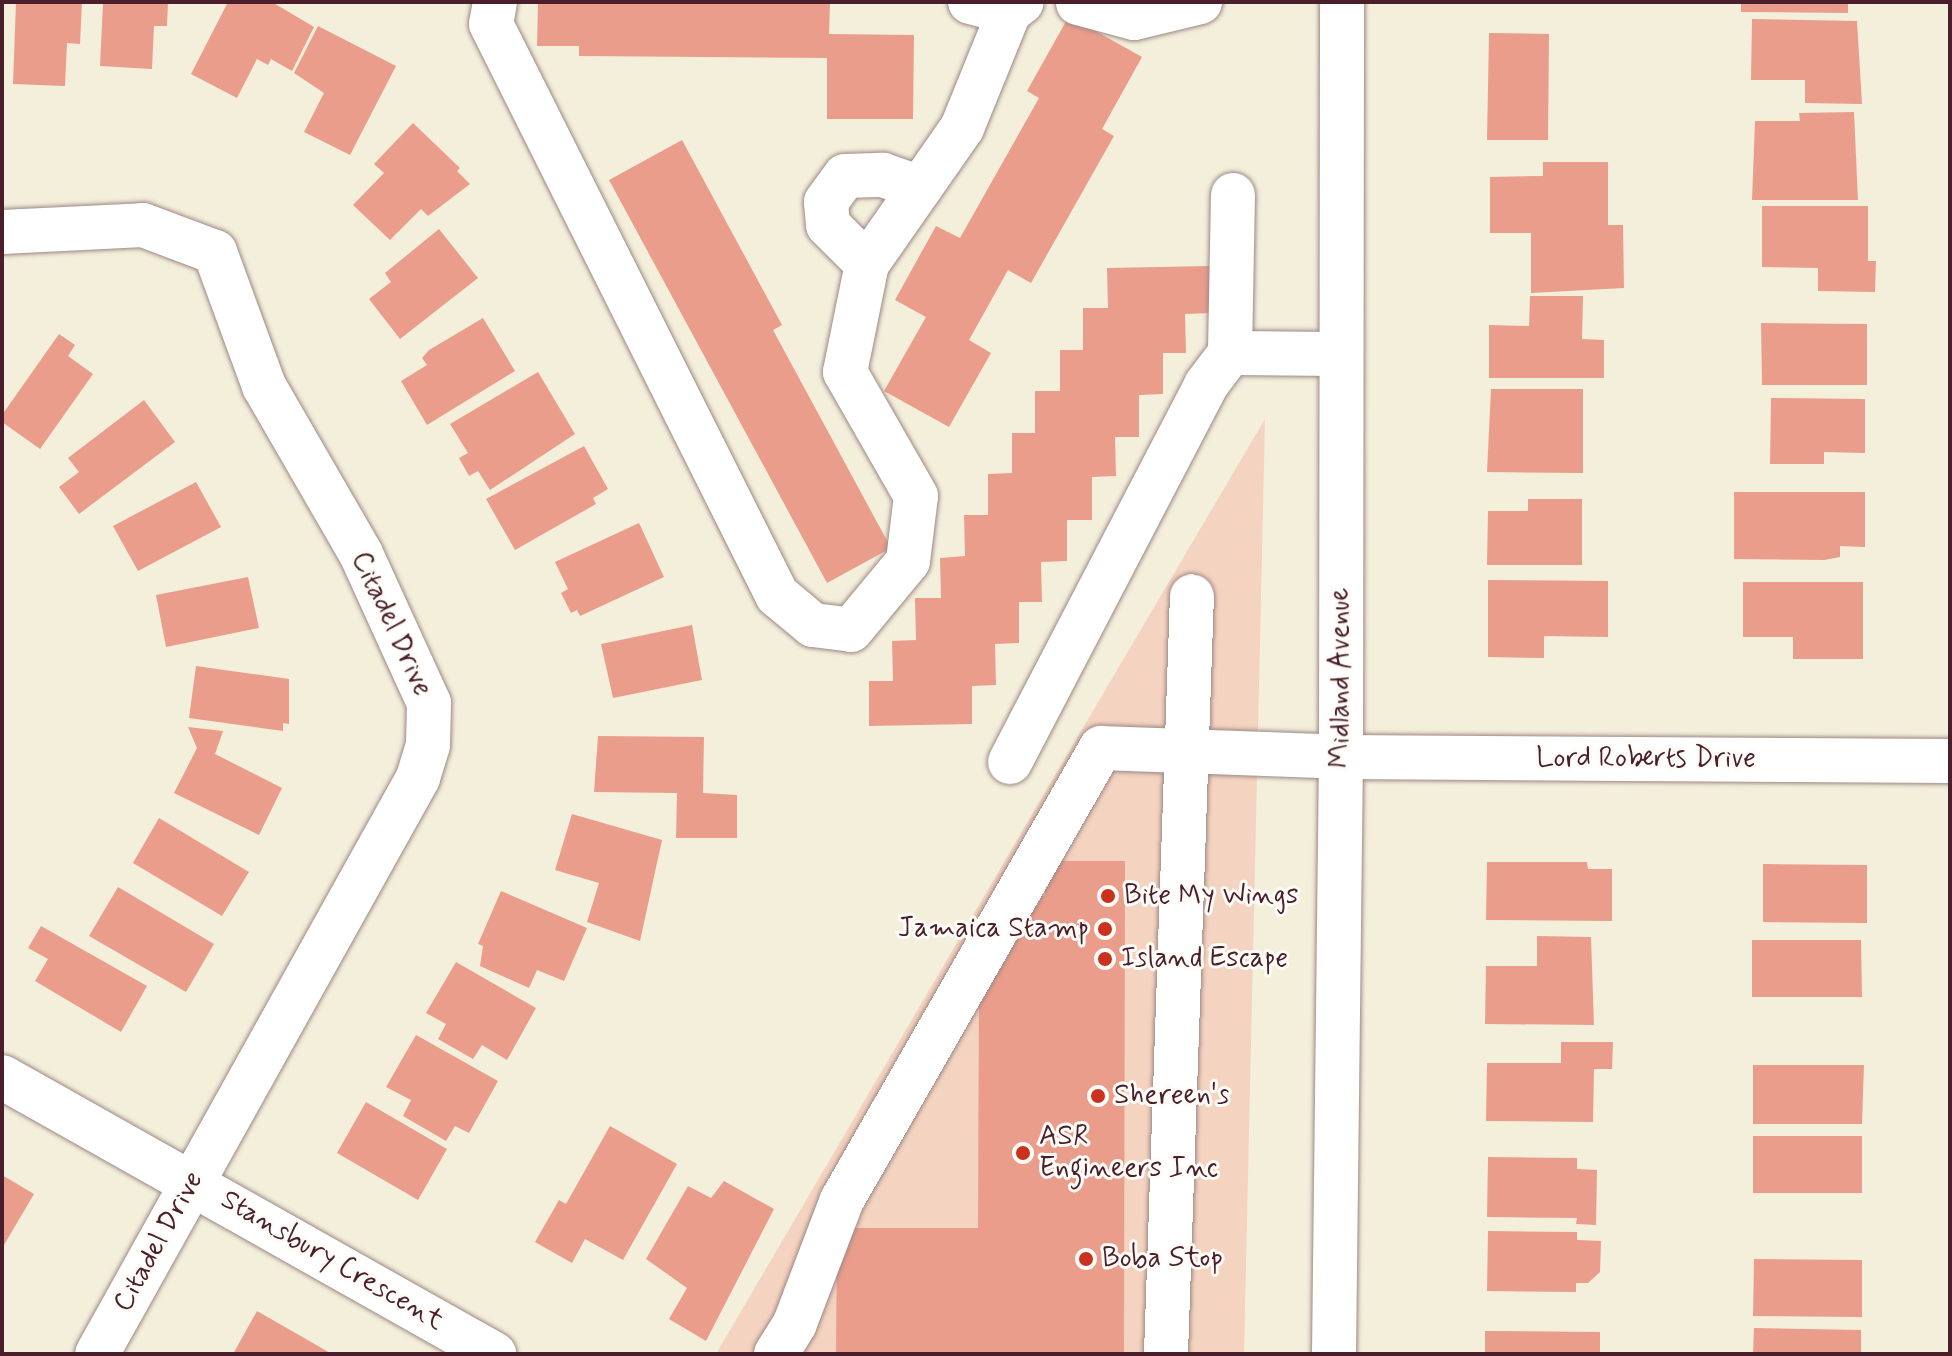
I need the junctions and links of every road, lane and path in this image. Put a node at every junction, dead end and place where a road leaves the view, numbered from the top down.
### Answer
1 (495, 2) edge
2 (1200, 2) edge
3 (1342, 2) edge
4 (1078, 3) edge
5 (1000, 5) edge
6 (920, 188) junction
7 (1233, 195) dead end
8 (2, 232) edge
9 (867, 264) junction
10 (1230, 353) junction
11 (1339, 354) junction
12 (1192, 596) dead end
13 (1183, 751) junction
14 (1341, 757) junction
15 (1950, 761) edge
16 (1010, 762) dead end
17 (2, 1077) edge
18 (194, 1182) junction
19 (97, 1354) edge
20 (494, 1354) edge
21 (776, 1354) edge
22 (1166, 1354) edge
23 (1334, 1354) edge

1 - 9 street
2 - 4 street
3 - 11 street, Midland Avenue
5 - 6 street
6 - 9 street
6 - 9 street
7 - 10 street
8 - 18 street, Citadel Drive
10 - 11 street
10 - 16 street
11 - 14 street, Midland Avenue
12 - 13 street
13 - 14 street, Lord Roberts Drive
13 - 21 street, Lord Roberts Drive
13 - 22 street
14 - 15 street, Lord Roberts Drive
14 - 23 street, Midland Avenue
17 - 18 street, Stansbury Crescent
18 - 19 street, Citadel Drive
18 - 20 street, Stansbury Crescent

